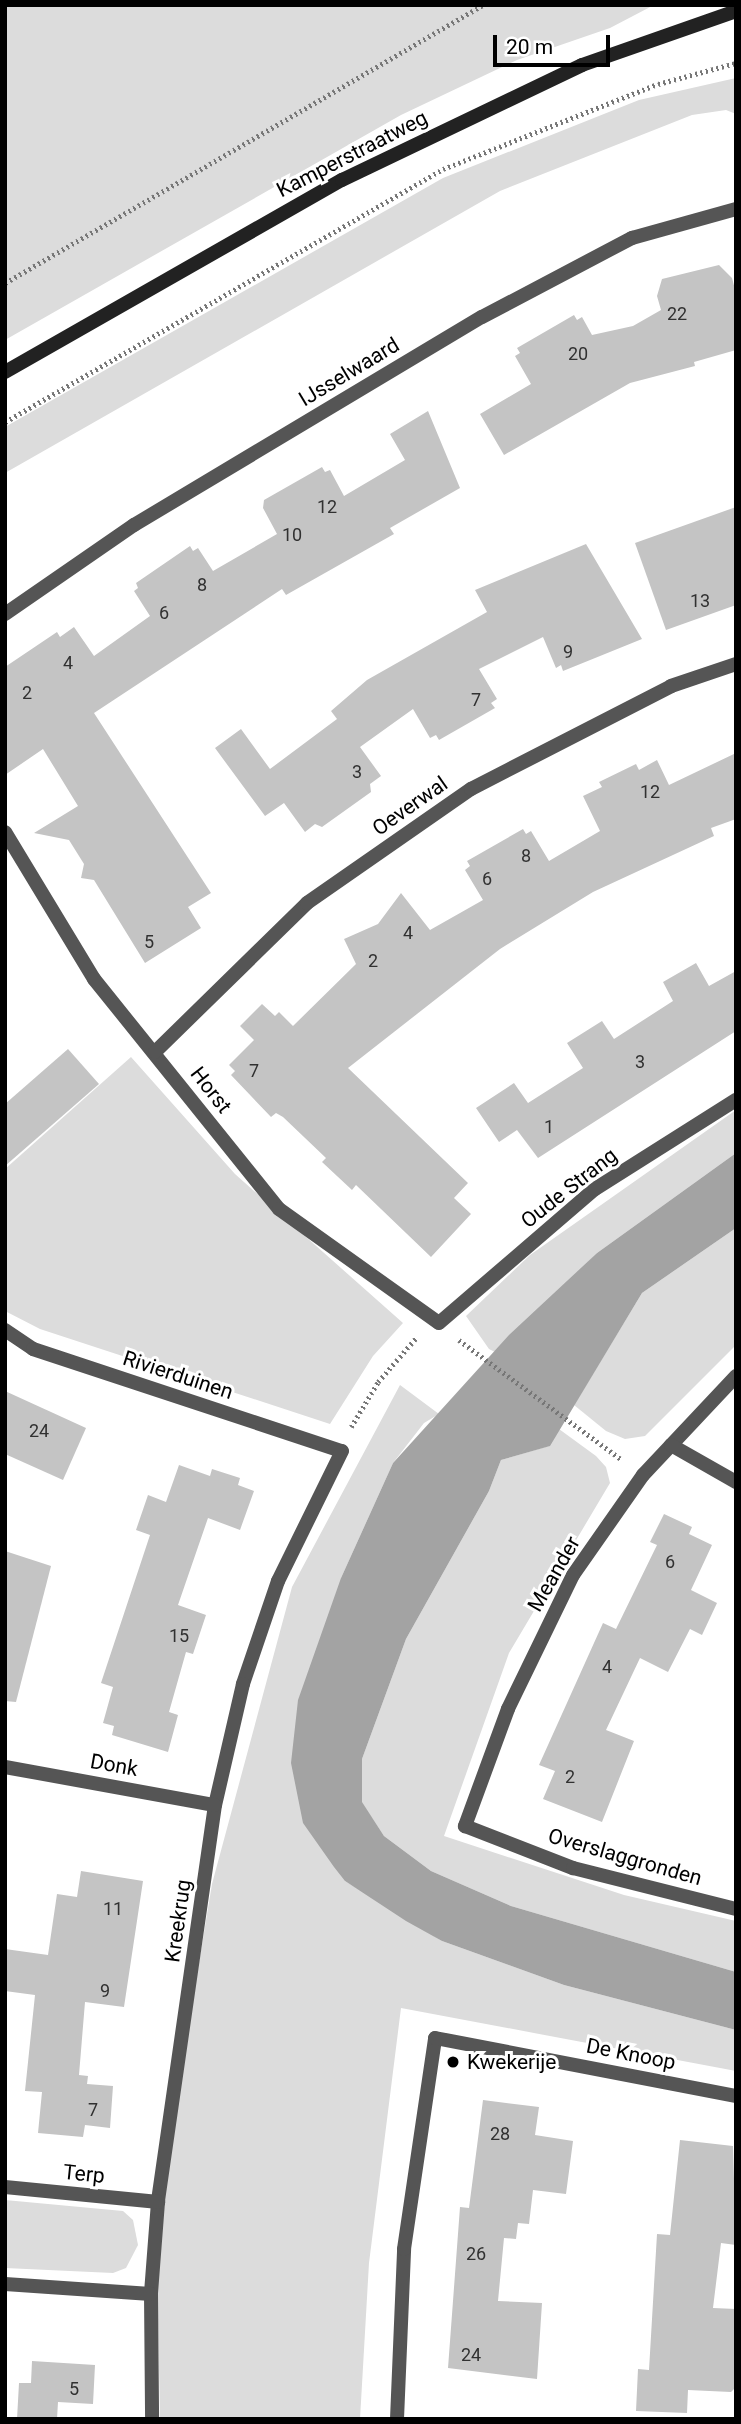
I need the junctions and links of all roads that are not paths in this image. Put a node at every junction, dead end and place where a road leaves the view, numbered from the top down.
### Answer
1 (736, 11) edge
2 (736, 209) edge
3 (5, 372) edge
4 (5, 614) edge
5 (736, 664) edge
6 (5, 832) edge
7 (155, 1052) junction
8 (736, 1100) edge
9 (439, 1323) joint
10 (5, 1330) edge
11 (736, 1376) edge
12 (671, 1445) junction
13 (342, 1451) joint
14 (736, 1482) edge
15 (5, 1767) edge
16 (215, 1805) junction
17 (465, 1826) joint
18 (736, 1909) edge
19 (736, 2096) edge
20 (5, 2187) edge
21 (158, 2202) junction
22 (5, 2284) edge
23 (151, 2294) junction
24 (152, 2419) edge
25 (397, 2419) edge

1 - 3 main road, Kamperstraatweg
2 - 4 street, IJsselwaard
5 - 7 street, Oeverwal
6 - 7 street, Horst
7 - 9 street, Horst
8 - 9 street, Oude Strang
10 - 13 street, Rivierduinen
11 - 12 street, Meander
12 - 14 street
12 - 17 street, Meander
13 - 16 street, Kreekrug
15 - 16 street, Donk
16 - 21 street, Kreekrug
17 - 18 street, Overslaggronden
19 - 25 street, De Knoop
20 - 21 street, Terp
21 - 23 street, Kreekrug
22 - 23 street
23 - 24 street, Kreekrug

